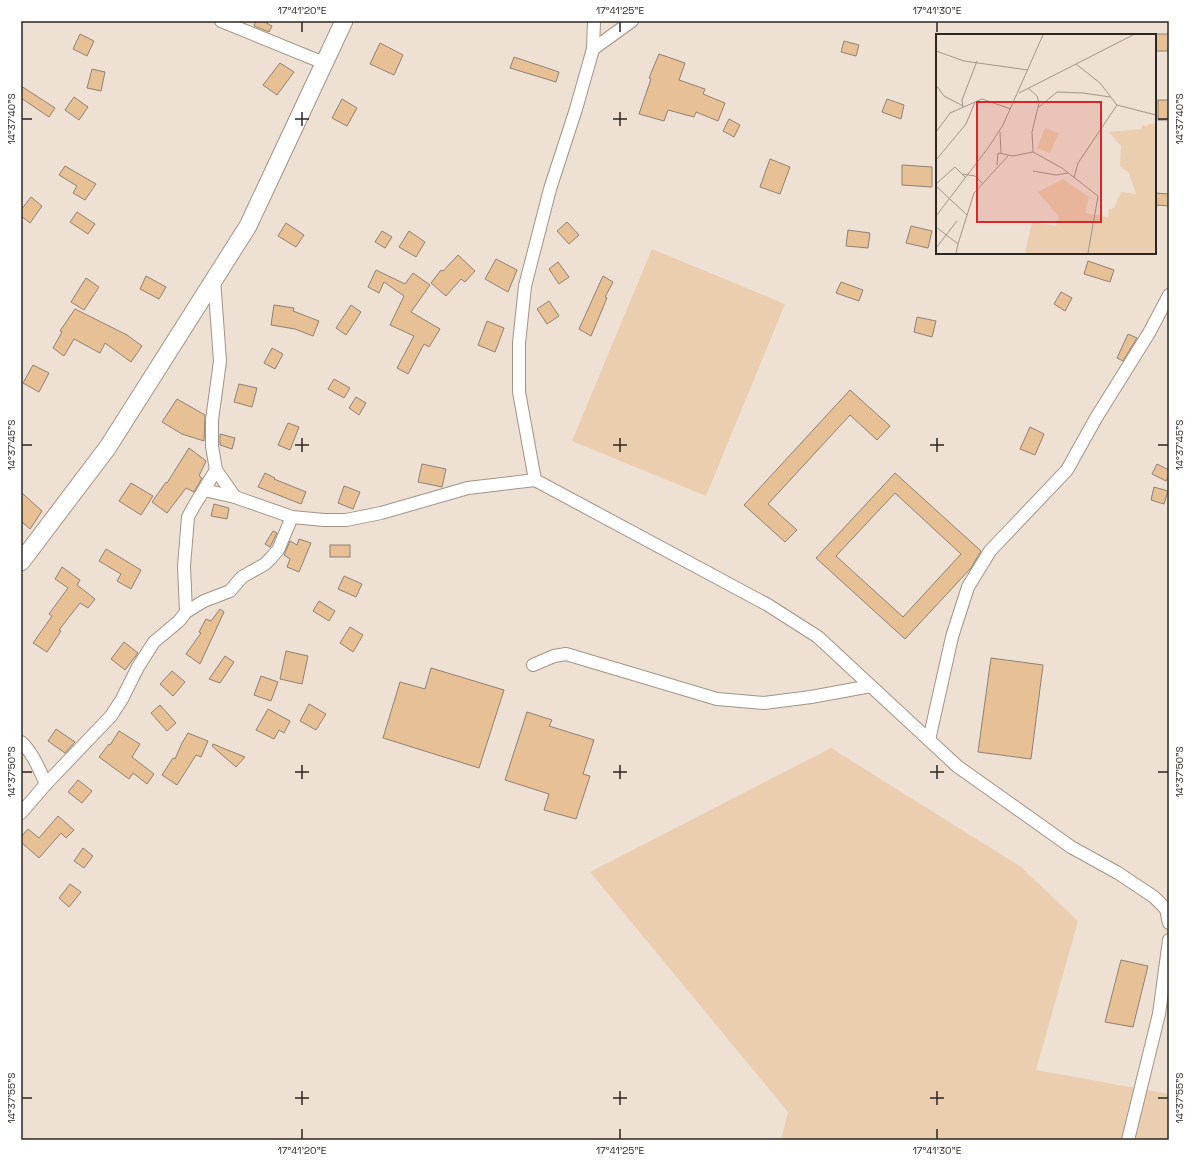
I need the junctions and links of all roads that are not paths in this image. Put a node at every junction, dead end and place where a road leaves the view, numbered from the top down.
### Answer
1 (221, 21) edge
2 (344, 21) edge
3 (594, 21) edge
4 (632, 21) edge
5 (593, 49) junction
6 (324, 63) junction
7 (214, 279) junction
8 (1169, 294) edge
9 (216, 470) junction
10 (535, 480) junction
11 (204, 490) junction
12 (235, 498) junction
13 (292, 517) junction
14 (21, 562) edge
15 (186, 612) junction
16 (533, 665) dead end
17 (871, 686) junction
18 (929, 740) junction
19 (21, 742) edge
20 (46, 784) junction
21 (21, 813) edge
22 (1169, 923) edge
23 (1169, 940) edge
24 (1128, 1140) edge

1 - 6 street
2 - 6 street
3 - 5 street
4 - 5 street
5 - 10 street
6 - 7 street
7 - 9 street
7 - 14 street
8 - 18 street
9 - 11 street
9 - 12 street
10 - 13 street
10 - 17 street
11 - 12 street
11 - 15 street
12 - 13 street
13 - 15 street
15 - 20 street
16 - 17 street
17 - 18 street
18 - 22 street
19 - 20 street
20 - 21 street
23 - 24 street

